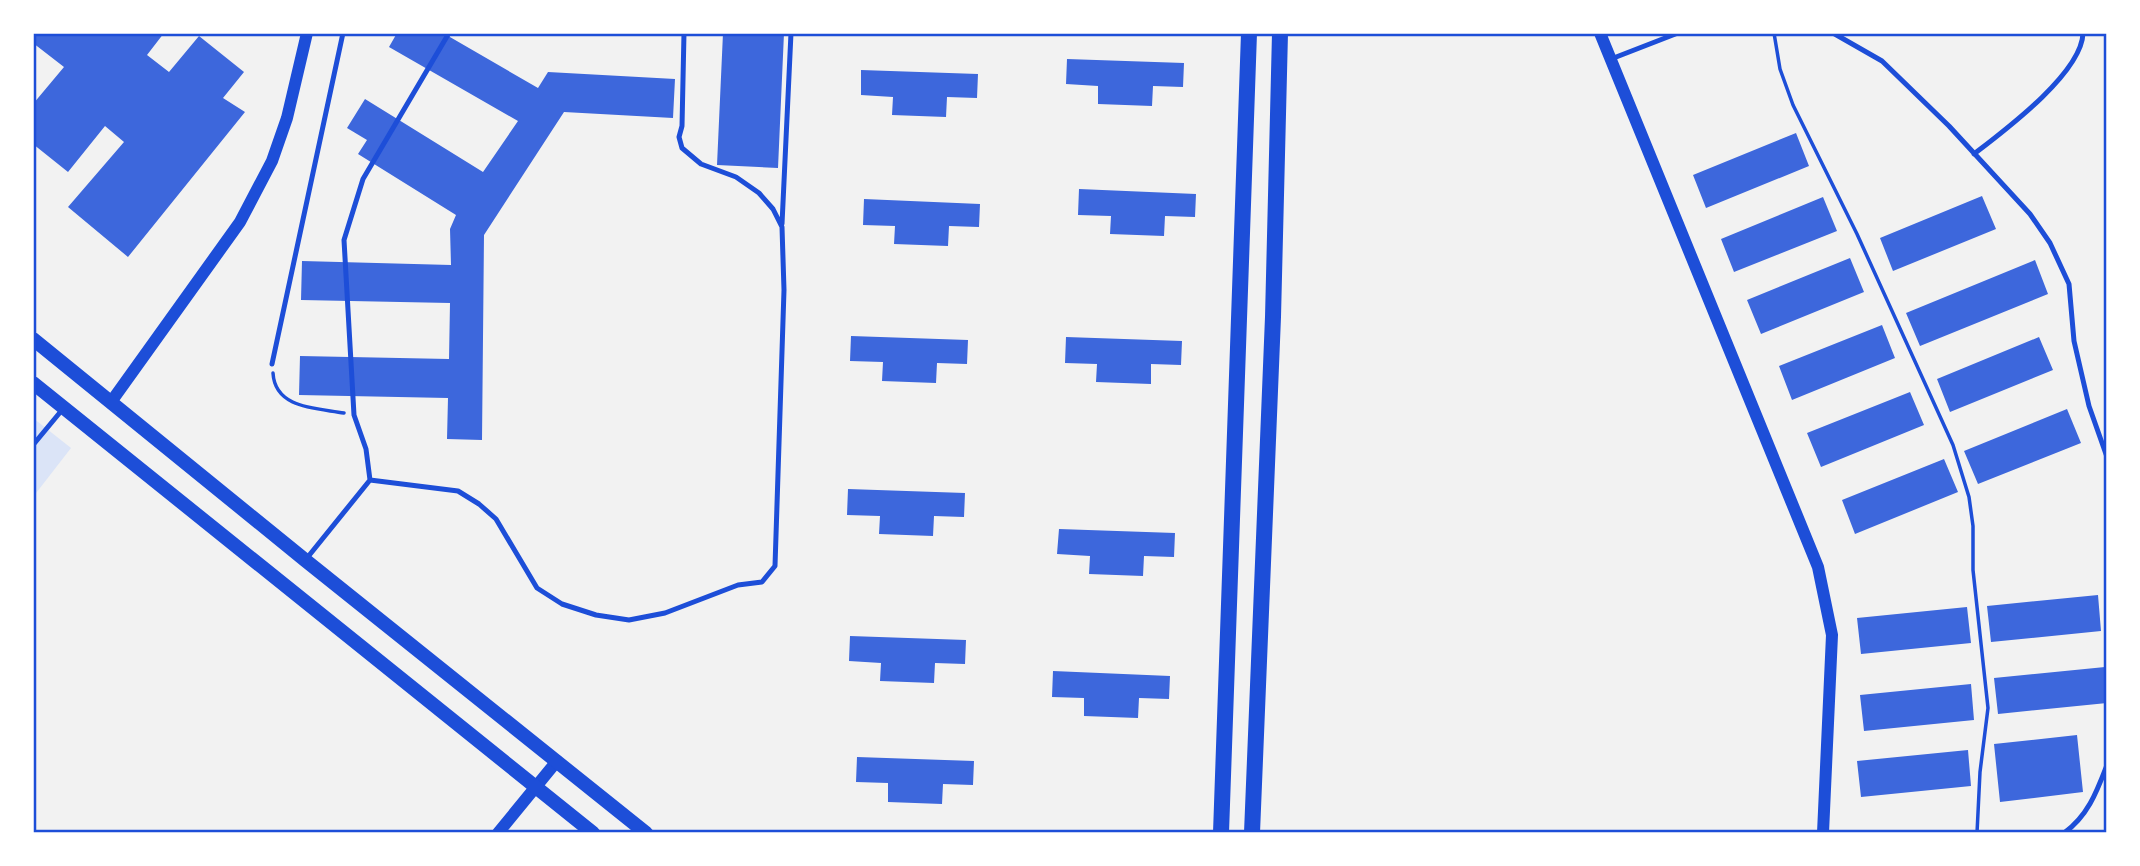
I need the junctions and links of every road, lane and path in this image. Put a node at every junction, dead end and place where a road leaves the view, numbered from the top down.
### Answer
1 (307, 33) edge
2 (343, 33) edge
3 (449, 33) edge
4 (684, 33) edge
5 (792, 33) edge
6 (1248, 33) edge
7 (1280, 33) edge
8 (1600, 33) edge
9 (1678, 33) edge
10 (1774, 33) edge
11 (1833, 33) edge
12 (2083, 33) edge
13 (1611, 59) junction
14 (1974, 153) junction
15 (782, 227) junction
16 (33, 339) edge
17 (272, 364) joint
18 (33, 383) edge
19 (111, 402) junction
20 (64, 407) junction
21 (354, 415) junction
22 (33, 445) edge
23 (2107, 457) edge
24 (370, 480) junction
25 (305, 560) junction
26 (557, 761) junction
27 (2107, 765) edge
28 (536, 787) junction
29 (2072, 827) junction
30 (498, 833) edge
31 (593, 833) edge
32 (646, 833) edge
33 (1222, 833) edge
34 (1252, 833) edge
35 (1823, 833) edge
36 (1977, 833) edge
37 (2064, 833) edge
38 (2078, 833) edge

1 - 19 street
2 - 17 lane
3 - 21 lane
4 - 15 lane
5 - 15 lane
6 - 33 main road
7 - 34 main road
8 - 13 street
9 - 13 lane
10 - 36 path
11 - 14 lane
12 - 14 lane
13 - 35 street
14 - 23 lane
15 - 24 lane
16 - 19 main road
17 - 21 path
18 - 20 main road
19 - 25 main road
20 - 22 lane
20 - 28 main road
21 - 24 lane
24 - 25 lane
25 - 26 main road
26 - 28 street
26 - 32 main road
27 - 29 lane
28 - 30 street
28 - 31 main road
29 - 37 lane
29 - 38 lane

